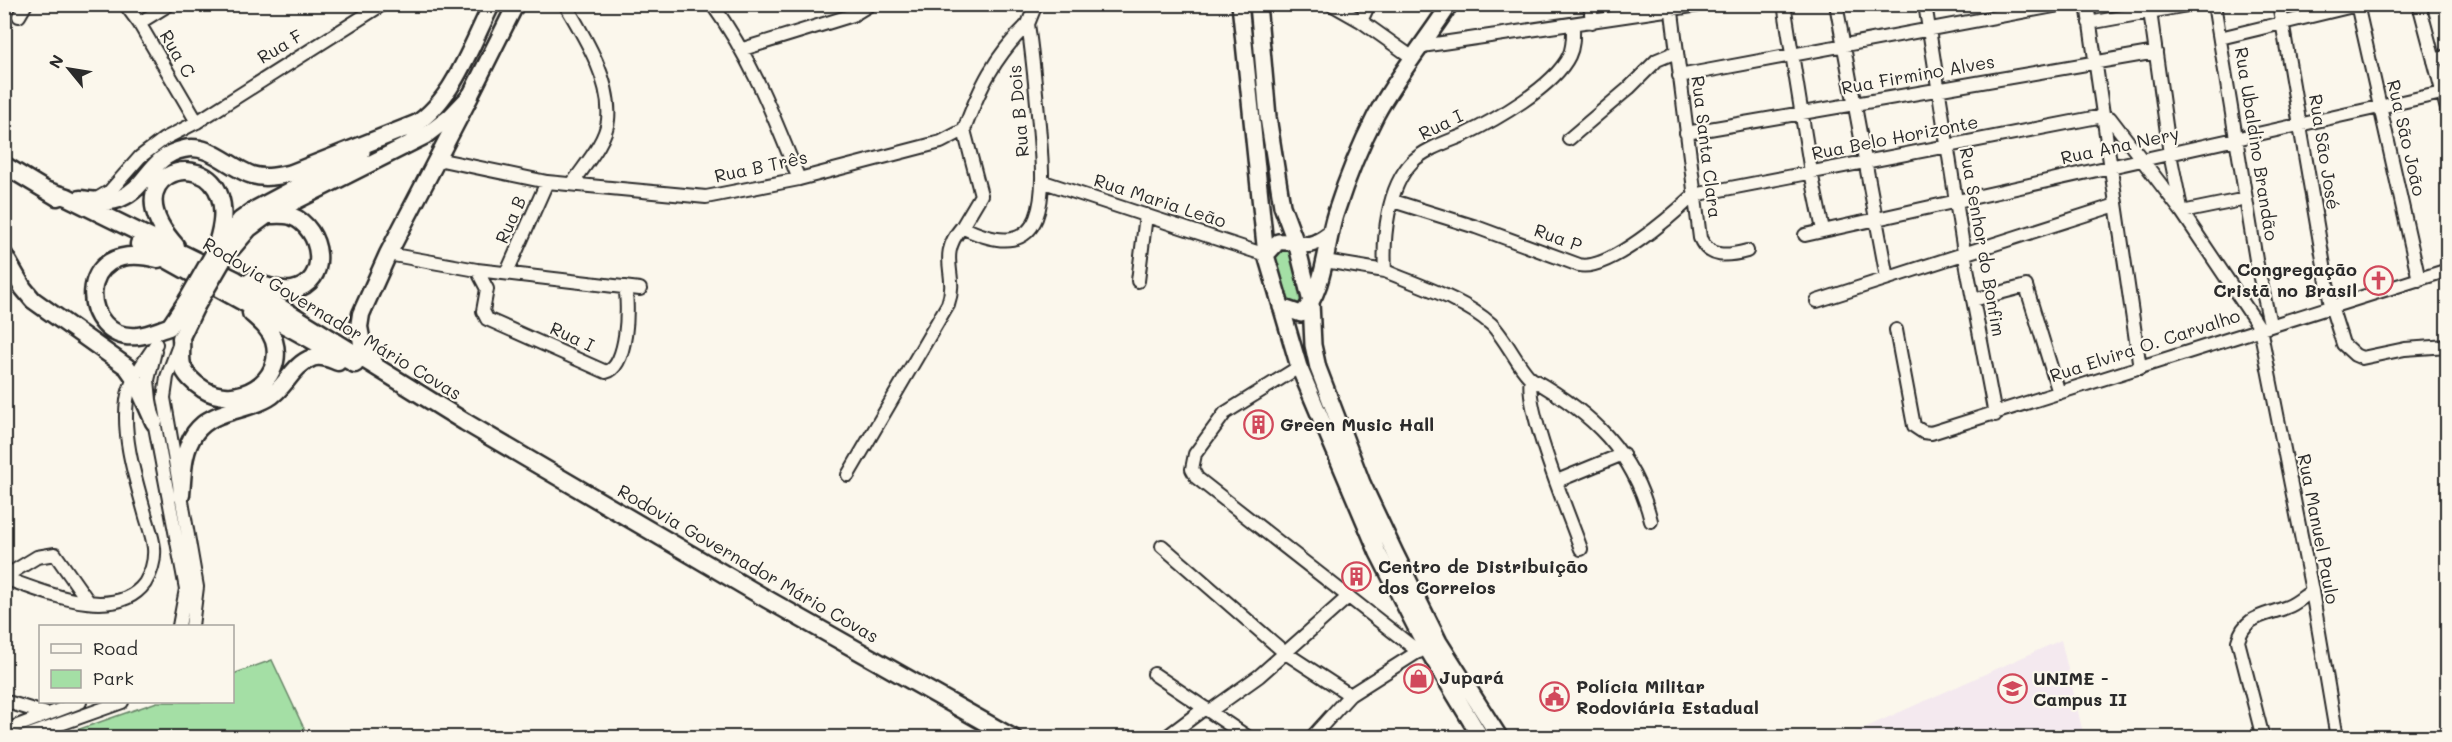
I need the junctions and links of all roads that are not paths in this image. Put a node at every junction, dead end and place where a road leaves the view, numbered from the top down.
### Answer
1 (26, 4) edge
2 (125, 4) edge
3 (170, 4) edge
4 (382, 4) edge
5 (492, 4) edge
6 (516, 4) edge
7 (565, 4) edge
8 (871, 4) edge
9 (1036, 4) edge
10 (1240, 4) edge
11 (1258, 4) edge
12 (1331, 4) edge
13 (1369, 4) edge
14 (1450, 4) edge
15 (1590, 4) edge
16 (1706, 4) edge
17 (1785, 4) edge
18 (1836, 4) edge
19 (1925, 4) edge
20 (2065, 4) edge
21 (2087, 4) edge
22 (2193, 4) edge
23 (2214, 4) edge
24 (2279, 4) edge
25 (2419, 4) edge
26 (2357, 5) edge
27 (717, 6) edge
28 (1672, 7) edge
29 (2150, 8) edge
30 (854, 10) edge
31 (19, 16) dead end
32 (1361, 21) junction
33 (1592, 22) junction
34 (2282, 22) junction
35 (139, 23) junction
36 (2089, 23) junction
37 (1028, 24) junction
38 (1573, 24) junction
39 (1929, 30) junction
40 (2220, 38) junction
41 (1843, 46) junction
42 (743, 49) junction
43 (1418, 52) junction
44 (1676, 52) junction
45 (2156, 52) junction
46 (1792, 55) junction
47 (2448, 55) edge
48 (2434, 61) junction
49 (2095, 63) junction
50 (1679, 76) junction
51 (1938, 90) junction
52 (2442, 93) junction
53 (470, 96) junction
54 (1855, 104) junction
55 (2380, 107) junction
56 (1802, 113) junction
57 (2448, 113) edge
58 (2103, 116) junction
59 (197, 122) junction
60 (418, 123) junction
61 (2302, 125) junction
62 (964, 130) junction
63 (1686, 133) junction
64 (1569, 139) dead end
65 (2237, 139) junction
66 (1947, 145) junction
67 (2170, 154) junction
68 (436, 159) junction
69 (2144, 159) junction
70 (1864, 162) junction
71 (4, 165) edge
72 (2110, 166) junction
73 (1811, 172) junction
74 (799, 178) junction
75 (547, 182) junction
76 (1044, 182) junction
77 (572, 184) junction
78 (48, 191) junction
79 (1694, 195) junction
80 (67, 197) junction
81 (2246, 199) junction
82 (94, 200) junction
83 (1955, 200) junction
84 (1394, 201) junction
85 (2116, 205) junction
86 (2182, 212) junction
87 (268, 215) junction
88 (1146, 215) junction
89 (1875, 218) junction
90 (962, 227) junction
91 (1823, 230) junction
92 (1328, 235) junction
93 (1805, 235) dead end
94 (1297, 246) junction
95 (1747, 251) dead end
96 (1964, 252) junction
97 (220, 254) junction
98 (388, 254) junction
99 (4, 255) edge
100 (1266, 255) junction
101 (179, 259) junction
102 (1325, 261) junction
103 (477, 270) junction
104 (2448, 270) edge
105 (507, 272) junction
106 (1385, 272) junction
107 (1887, 278) junction
108 (2419, 279) junction
109 (1138, 281) dead end
110 (625, 287) junction
111 (233, 288) junction
112 (640, 289) dead end
113 (1973, 300) junction
114 (1817, 301) dead end
115 (1311, 302) junction
116 (2331, 306) junction
117 (1281, 307) junction
118 (2265, 326) junction
119 (1896, 330) dead end
120 (175, 332) junction
121 (156, 344) junction
122 (2448, 346) edge
123 (1299, 367) junction
124 (2140, 368) junction
125 (374, 369) junction
126 (134, 377) junction
127 (1530, 378) junction
128 (2059, 393) junction
129 (1995, 415) junction
130 (154, 422) junction
131 (1623, 454) junction
132 (848, 475) dead end
133 (1557, 481) junction
134 (181, 495) junction
135 (1651, 521) dead end
136 (1162, 546) dead end
137 (1581, 549) dead end
138 (4, 578) edge
139 (2312, 591) junction
140 (1348, 597) junction
141 (88, 601) junction
142 (179, 625) edge
143 (192, 625) edge
144 (1422, 650) junction
145 (1284, 652) junction
146 (1154, 674) dead end
147 (1350, 695) junction
148 (4, 701) edge
149 (77, 703) edge
150 (119, 703) edge
151 (1208, 710) junction
152 (49, 714) junction
153 (4, 731) edge
154 (21, 738) edge
155 (1013, 738) edge
156 (1165, 738) edge
157 (1249, 738) edge
158 (1311, 738) edge
159 (1480, 738) edge
160 (1500, 738) edge
161 (2263, 738) edge
162 (2337, 738) edge

1 - 31 street
2 - 35 street, Rua C
3 - 35 street
4 - 59 street, Rua F
5 - 60 main road
6 - 53 main road
7 - 77 street
8 - 30 street
9 - 37 street, Rua B Dois
10 - 100 main road
11 - 94 main road
12 - 32 street
13 - 32 street
14 - 43 main road
15 - 33 street
16 - 28 street
17 - 46 street
18 - 41 street
19 - 39 street, Rua Senhor do Bonfim
20 - 39 street
21 - 36 street
22 - 29 street
23 - 40 street, Rua Ubaldino Brandão
24 - 34 street, Rua São José
25 - 48 street
26 - 34 street
26 - 55 street, Rua São João
27 - 42 street
28 - 33 street
28 - 44 street, Rua Santa Clara
29 - 36 street
29 - 45 street
30 - 42 street
32 - 43 street
33 - 38 street
34 - 40 street
34 - 61 street, Rua São José
35 - 59 street, Rua C
36 - 49 street
37 - 62 street
37 - 76 street, Rua B Dois
38 - 43 street
38 - 84 street, Rua I
39 - 41 street
39 - 51 street, Rua Senhor do Bonfim
40 - 65 street, Rua Ubaldino Brandão
41 - 46 street
41 - 54 street
42 - 74 street
43 - 92 main road
44 - 50 street, Rua Santa Clara
44 - 64 street
45 - 49 street, Rua Firmino Alves
45 - 67 street
46 - 50 street
46 - 56 street
47 - 48 street
48 - 52 street
49 - 51 street, Rua Firmino Alves
49 - 58 street
50 - 63 street, Rua Santa Clara
51 - 54 street, Rua Firmino Alves
51 - 66 street, Rua Senhor do Bonfim
52 - 55 street, Rua Ana Nery
52 - 57 street
53 - 68 highway
53 - 87 main road
54 - 56 street, Rua Firmino Alves
54 - 70 street
55 - 61 street, Rua Ana Nery
55 - 108 street, Rua São João
56 - 63 street, Rua Firmino Alves
56 - 73 street
58 - 66 street, Rua Belo Horizonte
58 - 69 street
58 - 72 street
59 - 82 street, Rua F
60 - 82 highway
60 - 97 main road
61 - 65 street, Rua Ana Nery
61 - 116 street, Rua São José
62 - 74 street, Rua B Três
62 - 90 street
63 - 79 street, Rua Santa Clara
65 - 67 street, Rua Ana Nery
65 - 81 street, Rua Ubaldino Brandão
66 - 70 street, Rua Belo Horizonte
66 - 83 street, Rua Senhor do Bonfim
67 - 69 street, Rua Ana Nery
67 - 86 street
68 - 75 street, Rua B Três
68 - 98 highway
69 - 72 street, Rua Ana Nery
69 - 86 street
70 - 73 street, Rua Belo Horizonte
70 - 89 street
71 - 78 highway, Rodovia Governador Mário Covas
72 - 83 street, Rua Ana Nery
72 - 85 street
73 - 79 street, Rua Belo Horizonte
73 - 91 street
74 - 77 street, Rua B Três
75 - 77 street, Rua B Três
75 - 105 street, Rua B
76 - 88 street, Rua Maria Leão
76 - 90 street, Rua B Dois
78 - 80 highway, Rodovia Governador Mário Covas
78 - 101 highway, Rodovia Governador Mário Covas
79 - 84 street, Rua P
79 - 95 street, Rua Santa Clara
80 - 82 highway
80 - 101 highway, Rodovia Governador Mário Covas
81 - 86 street
81 - 118 street, Rua Ubaldino Brandão
83 - 89 street, Rua Ana Nery
83 - 96 street, Rua Senhor do Bonfim
84 - 106 street, Rua I
85 - 96 street
85 - 124 street
86 - 118 street
87 - 97 main road
87 - 111 highway
88 - 100 street, Rua Maria Leão
88 - 109 street
89 - 91 street, Rua Ana Nery
89 - 107 street
90 - 132 street
91 - 93 street, Rua Ana Nery
92 - 94 main road
92 - 102 main road
94 - 100 main road
94 - 115 main road
96 - 107 street
96 - 113 street, Rua Senhor do Bonfim
97 - 101 highway
97 - 120 main road, bridge
98 - 103 street
98 - 125 highway
99 - 126 highway
100 - 117 main road
101 - 111 highway, Rodovia Governador Mário Covas
101 - 120 highway
102 - 106 street
102 - 115 main road
103 - 105 street
103 - 110 street, Rua I
104 - 108 street, Rua Elvira O. Carvalho
105 - 110 street
106 - 127 street
107 - 114 street
108 - 116 street, Rua Elvira O. Carvalho
110 - 112 street
111 - 120 highway
111 - 125 highway, Rodovia Governador Mário Covas
113 - 128 street
113 - 129 street, Rua Senhor do Bonfim
115 - 117 main road
115 - 160 main road
116 - 118 street, Rua Elvira O. Carvalho
116 - 122 street, Rua São José
117 - 123 main road
118 - 124 street, Rua Elvira O. Carvalho
118 - 139 street, Rua Manuel Paulo
119 - 129 street, Rua Elvira O. Carvalho
120 - 121 street
120 - 134 street
121 - 126 street
121 - 130 street
123 - 140 street
123 - 144 main road
124 - 128 street, Rua Elvira O. Carvalho
125 - 134 highway
125 - 155 highway, Rodovia Governador Mário Covas
126 - 130 highway
126 - 141 street
127 - 131 street
127 - 133 street
128 - 129 street, Rua Elvira O. Carvalho
130 - 142 street
131 - 133 street
131 - 135 street
133 - 137 street
134 - 143 street
136 - 145 street
138 - 141 street
138 - 141 street
139 - 161 street
139 - 162 street, Rua Manuel Paulo
140 - 144 street
140 - 145 street
144 - 147 street
144 - 159 main road
145 - 147 street
145 - 151 street
146 - 151 street
147 - 158 street
148 - 152 street
149 - 152 street
150 - 154 street
151 - 156 street
151 - 157 street
152 - 153 street

